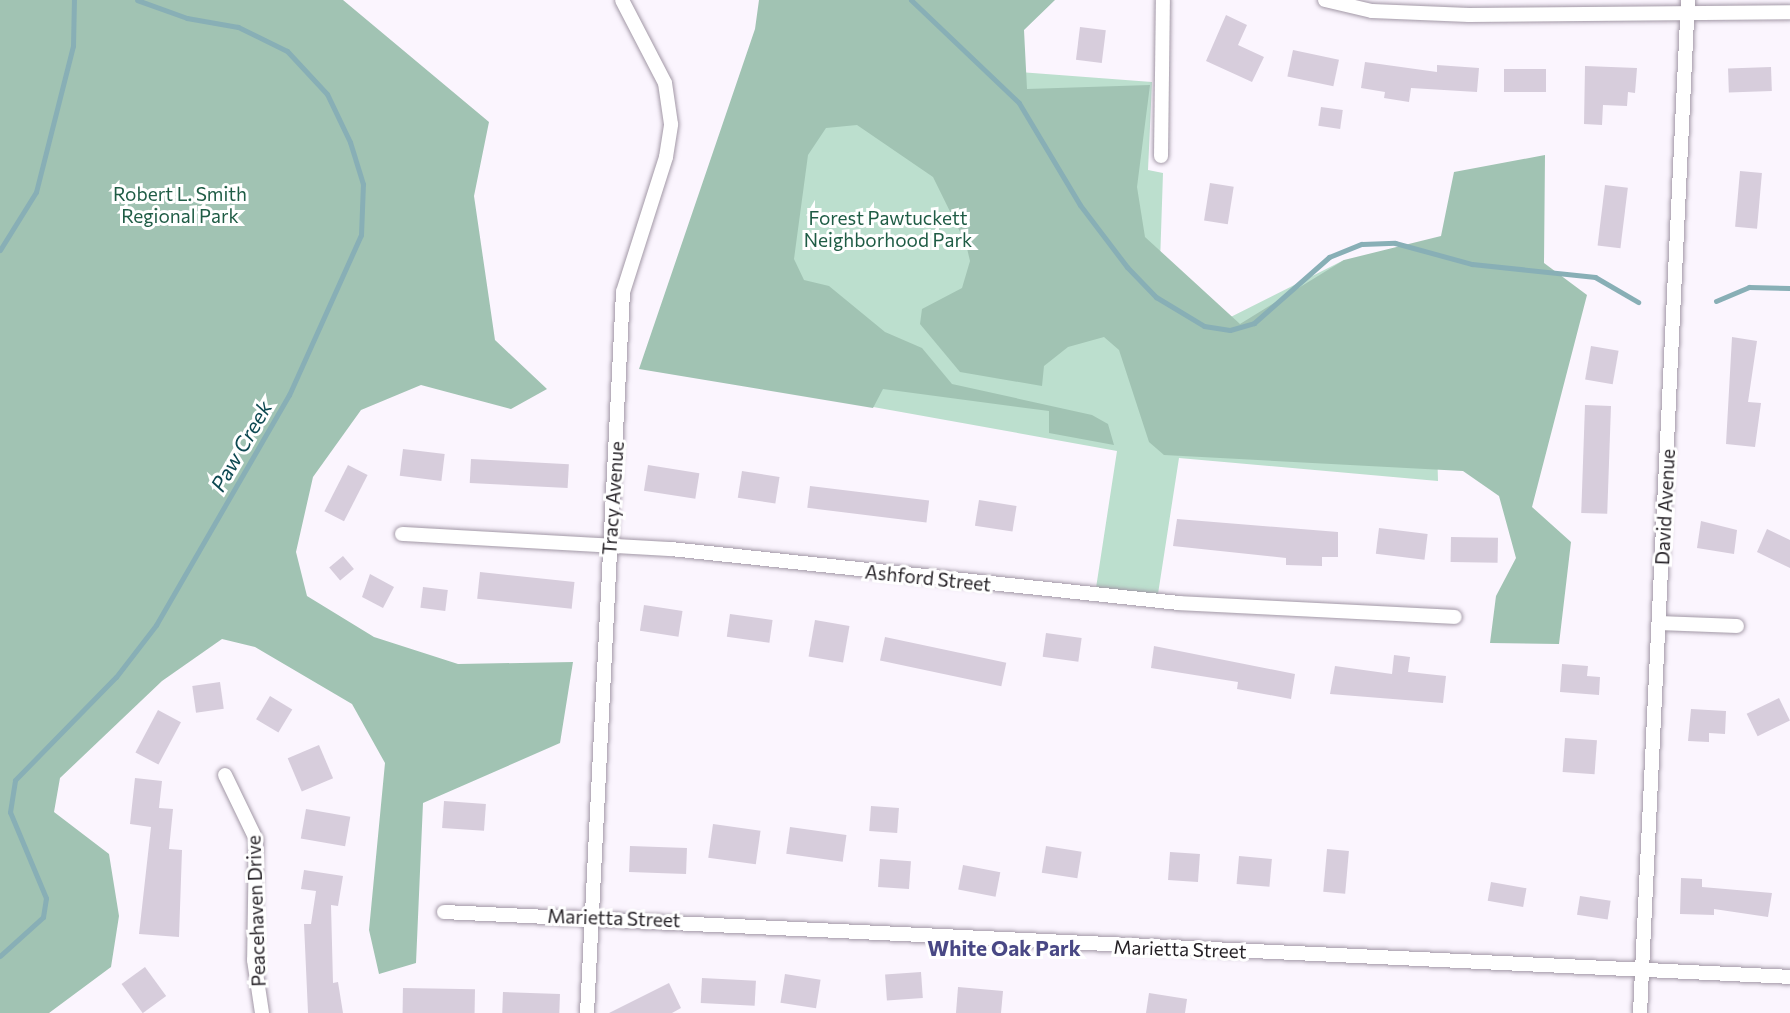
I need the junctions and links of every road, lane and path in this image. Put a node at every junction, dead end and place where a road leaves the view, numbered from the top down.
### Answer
1 (622, 0) edge
2 (1163, 0) edge
3 (1325, 0) edge
4 (1688, 6) edge
5 (1790, 12) edge
6 (1161, 156) dead end
7 (402, 534) dead end
8 (610, 544) junction
9 (1455, 617) dead end
10 (1659, 624) junction
11 (1737, 626) dead end
12 (225, 775) dead end
13 (444, 912) dead end
14 (591, 916) junction
15 (1642, 970) junction
16 (1790, 977) edge
17 (262, 1013) edge
18 (587, 1013) edge
19 (1640, 1013) edge

1 - 8 street, Tracy Avenue
2 - 6 street
3 - 4 street
4 - 5 street
4 - 10 street, David Avenue
7 - 8 street, Ashford Street
8 - 9 street, Ashford Street
8 - 14 street, Tracy Avenue
10 - 11 street
10 - 15 street, David Avenue
12 - 17 street, Peacehaven Drive
13 - 14 street, Marietta Street
14 - 15 street, Marietta Street
14 - 18 street, Tracy Avenue
15 - 16 street, Marietta Street
15 - 19 street, David Avenue

